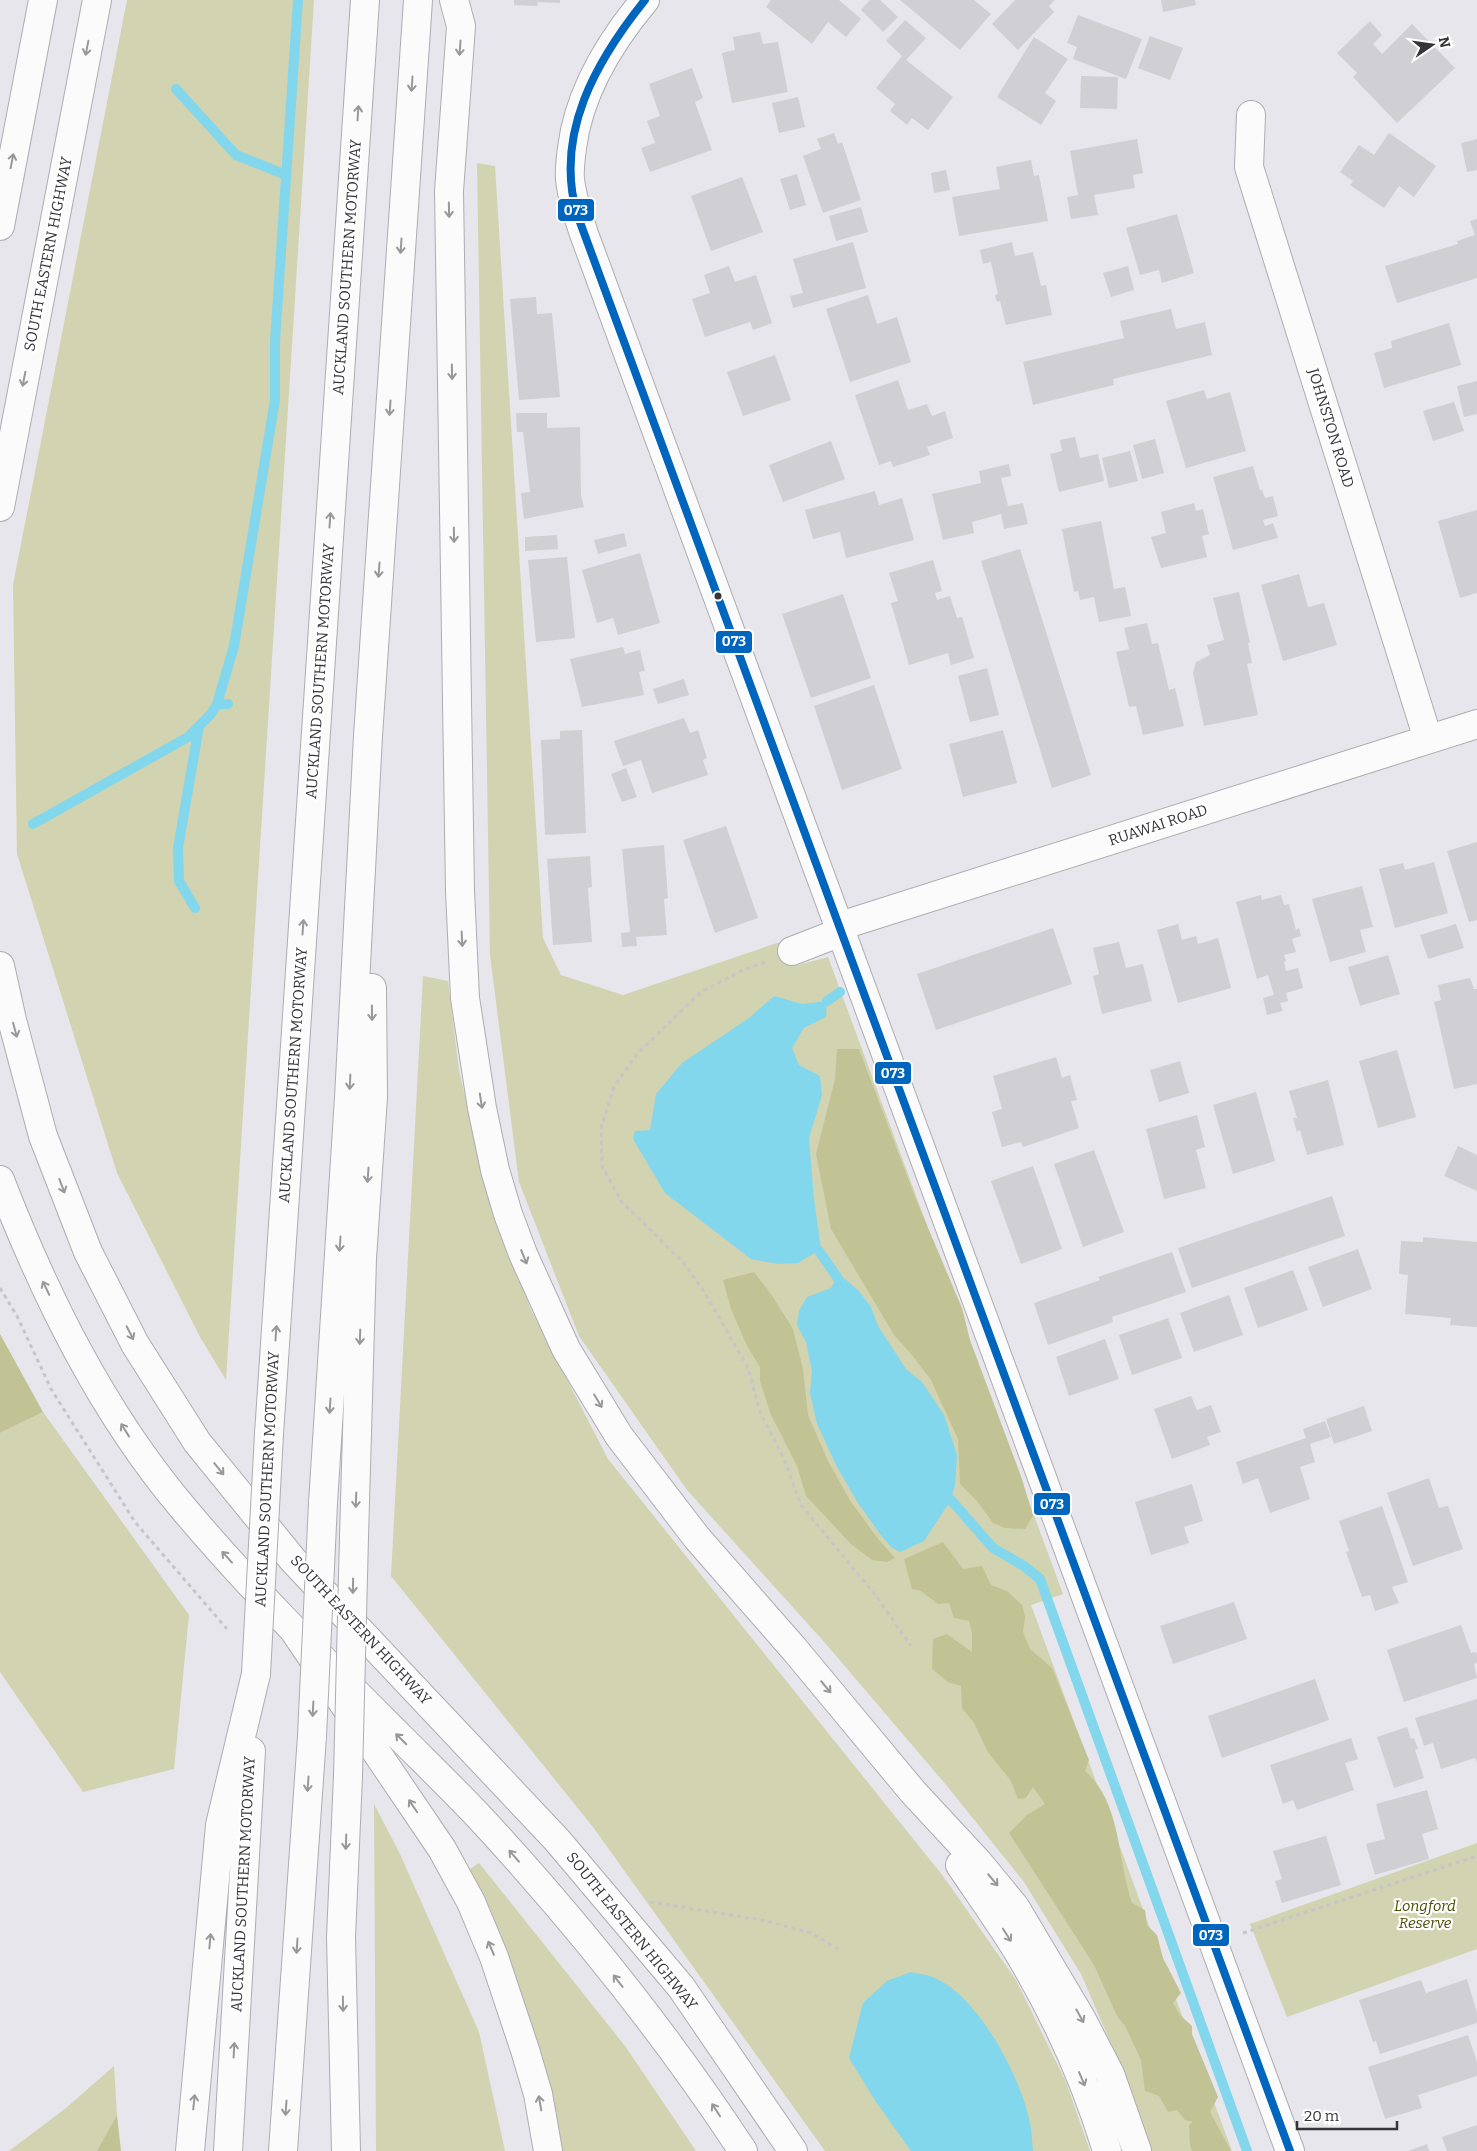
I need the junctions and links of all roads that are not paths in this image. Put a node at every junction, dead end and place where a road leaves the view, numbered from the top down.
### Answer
1 (43, 0) edge
2 (97, 0) edge
3 (365, 0) edge
4 (418, 0) edge
5 (454, 0) edge
6 (645, 0) edge
7 (1251, 115) dead end
8 (0, 226) edge
9 (0, 507) edge
10 (1477, 724) edge
11 (368, 736) junction
12 (1428, 740) junction
13 (841, 929) junction
14 (792, 951) road end
15 (0, 966) edge
16 (0, 1180) edge
17 (295, 1632) junction
18 (256, 1674) junction
19 (913, 1792) junction
20 (190, 2151) edge
21 (228, 2151) edge
22 (283, 2151) edge
23 (346, 2151) edge
24 (548, 2151) edge
25 (743, 2151) edge
26 (793, 2151) edge
27 (1107, 2151) edge
28 (1137, 2151) edge
29 (1290, 2151) edge

8 -> 1 main road
2 -> 9 main road, SOUTH EASTERN HIGHWAY
18 -> 3 main road, AUCKLAND SOUTHERN MOTORWAY, bridge
4 -> 11 main road
5 -> 19 main road
6 - 13 main road
7 - 12 main road, JOHNSTON ROAD
10 - 12 main road, RUAWAI ROAD
11 -> 22 main road, bridge
11 -> 23 main road, bridge
12 - 13 main road, RUAWAI ROAD
13 - 14 main road, RUAWAI ROAD
13 - 29 main road
15 -> 26 main road, SOUTH EASTERN HIGHWAY
17 -> 16 main road
24 -> 17 main road
25 -> 17 main road
20 -> 18 main road
21 -> 18 main road, AUCKLAND SOUTHERN MOTORWAY
19 -> 27 main road
19 -> 28 main road

